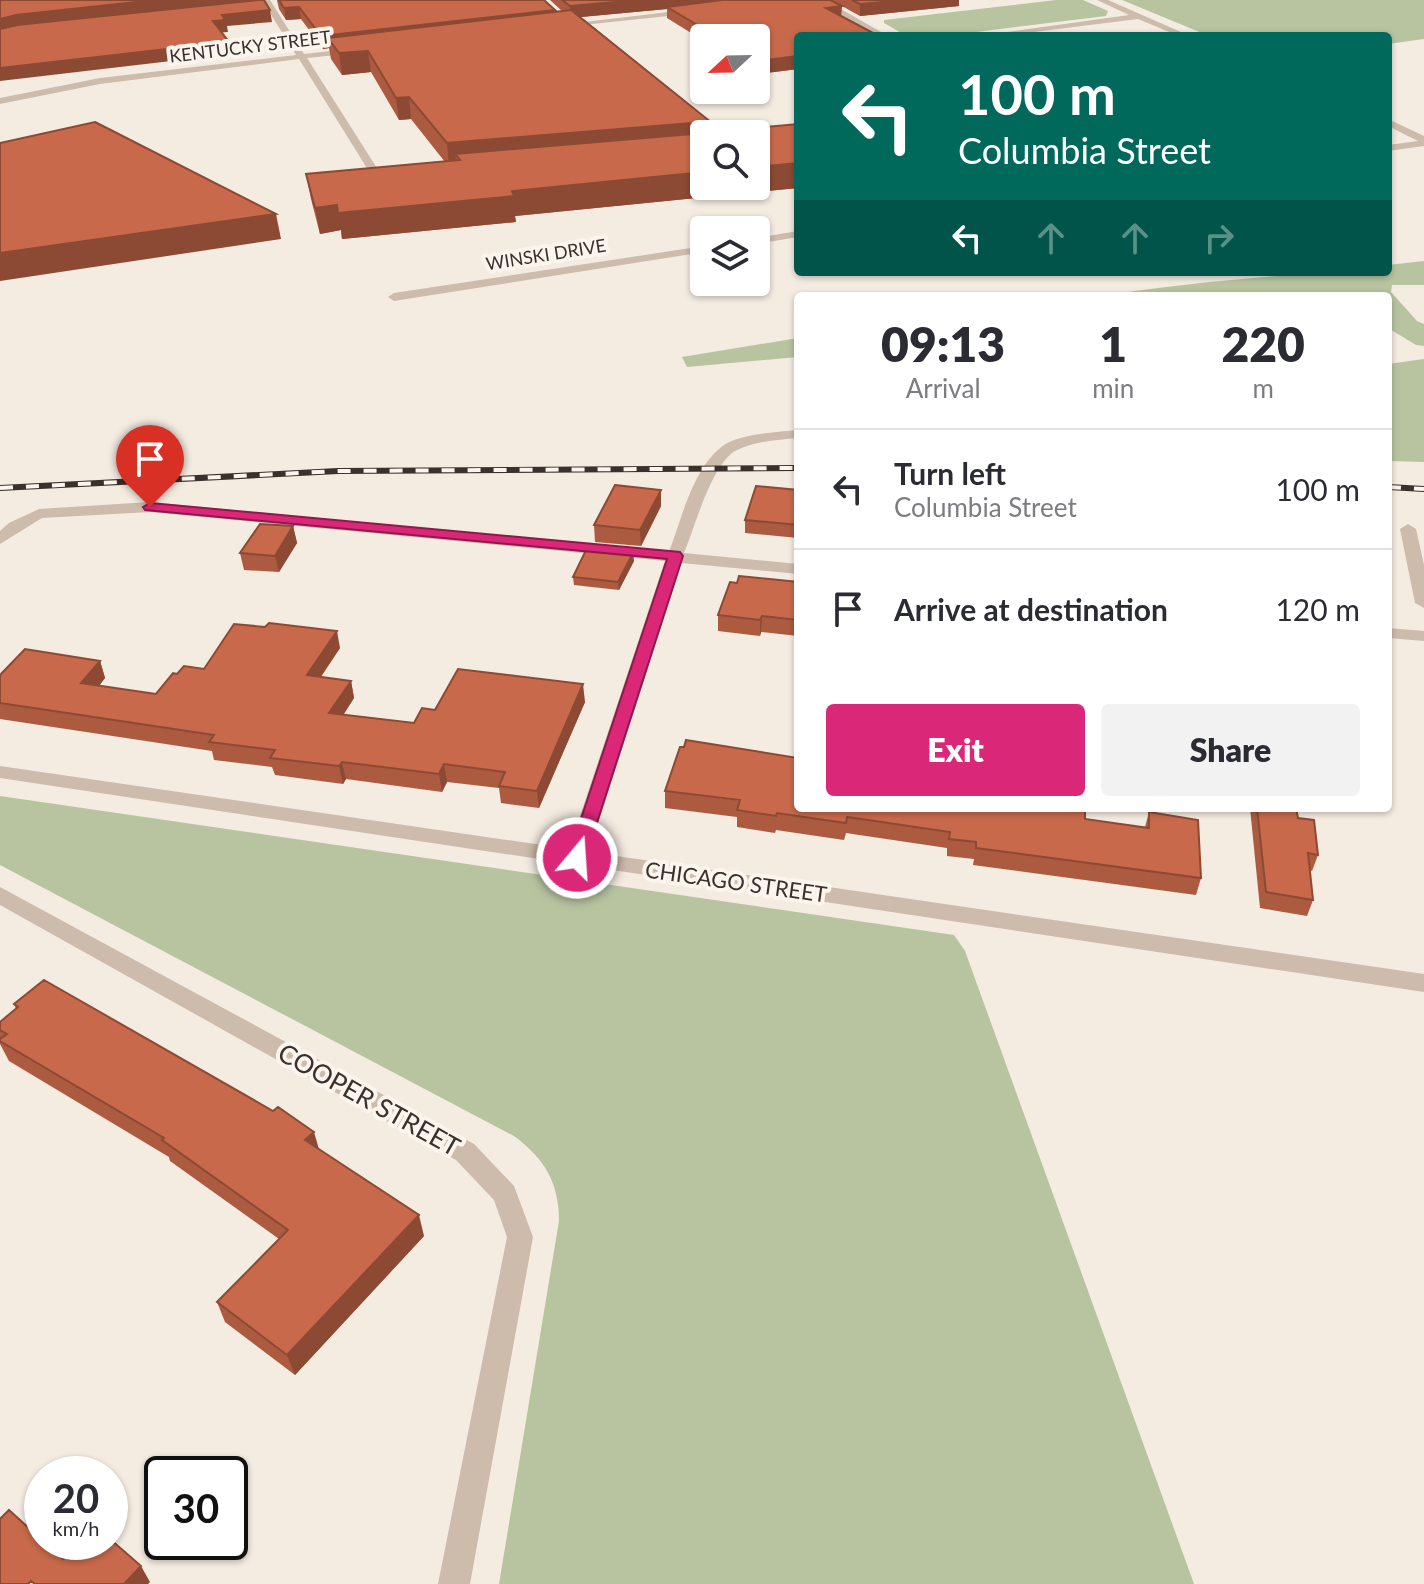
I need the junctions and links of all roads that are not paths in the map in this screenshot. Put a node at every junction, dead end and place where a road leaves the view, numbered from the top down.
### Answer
1 (819, 0) edge
2 (1101, 0) edge
3 (268, 2) edge
4 (285, 3) edge
5 (254, 7) edge
6 (702, 10) edge
7 (559, 16) edge
8 (1139, 16) junction
9 (568, 25) junction
10 (553, 26) edge
11 (877, 32) edge
12 (1013, 32) edge
13 (1177, 32) edge
14 (365, 49) edge
15 (302, 56) junction
16 (0, 86) edge
17 (1, 101) edge
18 (1392, 124) edge
19 (1424, 142) edge
20 (1392, 147) edge
21 (409, 177) edge
22 (794, 235) edge
23 (770, 239) edge
24 (690, 251) edge
25 (394, 297) dead end
26 (794, 434) edge
27 (1408, 529) dead end
28 (0, 539) edge
29 (675, 556) junction
30 (794, 569) edge
31 (1424, 603) edge
32 (1392, 633) edge
33 (1424, 636) edge
34 (0, 772) edge
35 (577, 858) junction
36 (0, 895) edge
37 (1424, 983) edge
38 (454, 1584) edge

1 - 11 street
2 - 8 street
3 - 4 street
3 - 5 street
3 - 15 street
6 - 9 street
7 - 9 street
8 - 12 street
8 - 13 street
9 - 10 street
14 - 15 street, KENTUCKY STREET
15 - 17 street, KENTUCKY STREET
15 - 21 street
16 - 17 street
18 - 19 street
19 - 20 street
22 - 23 street
24 - 25 street, WINSKI DRIVE
26 - 29 street
27 - 31 street
28 - 29 street
29 - 30 street
29 - 35 street
32 - 33 street
34 - 35 street, CHICAGO STREET
35 - 37 street, CHICAGO STREET
36 - 38 street, COOPER STREET

